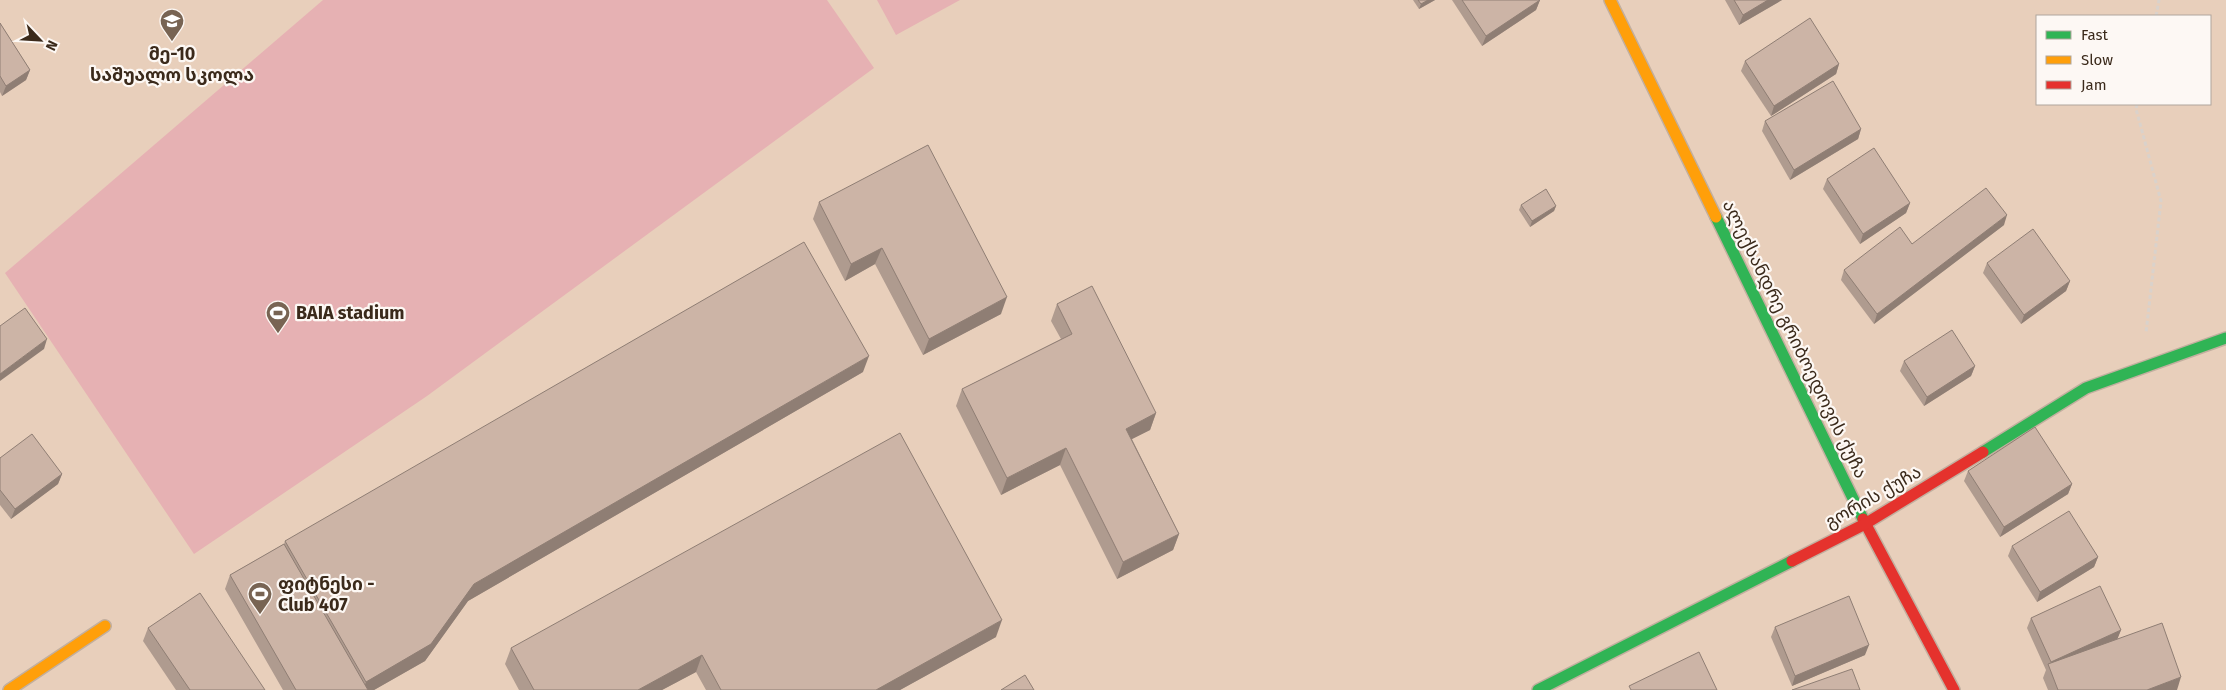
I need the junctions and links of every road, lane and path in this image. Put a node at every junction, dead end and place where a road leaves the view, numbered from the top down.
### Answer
1 (1610, 0) edge
2 (2159, 0) edge
3 (2156, 15) edge
4 (2137, 105) edge
5 (2226, 338) edge
6 (2142, 368) junction
7 (1865, 524) junction
8 (105, 626) dead end
9 (9, 690) edge
10 (1538, 690) edge
11 (1954, 690) edge

1 - 7 street, ალექსანდრე გრიბოედოვის ქუჩა
2 - 3 path
4 - 6 path
5 - 6 street, გორის ქუჩა
6 - 7 street, გორის ქუჩა
7 - 10 street, გორის ქუჩა
7 - 11 street, ალექსანდრე გრიბოედოვის ქუჩა
8 - 9 street

